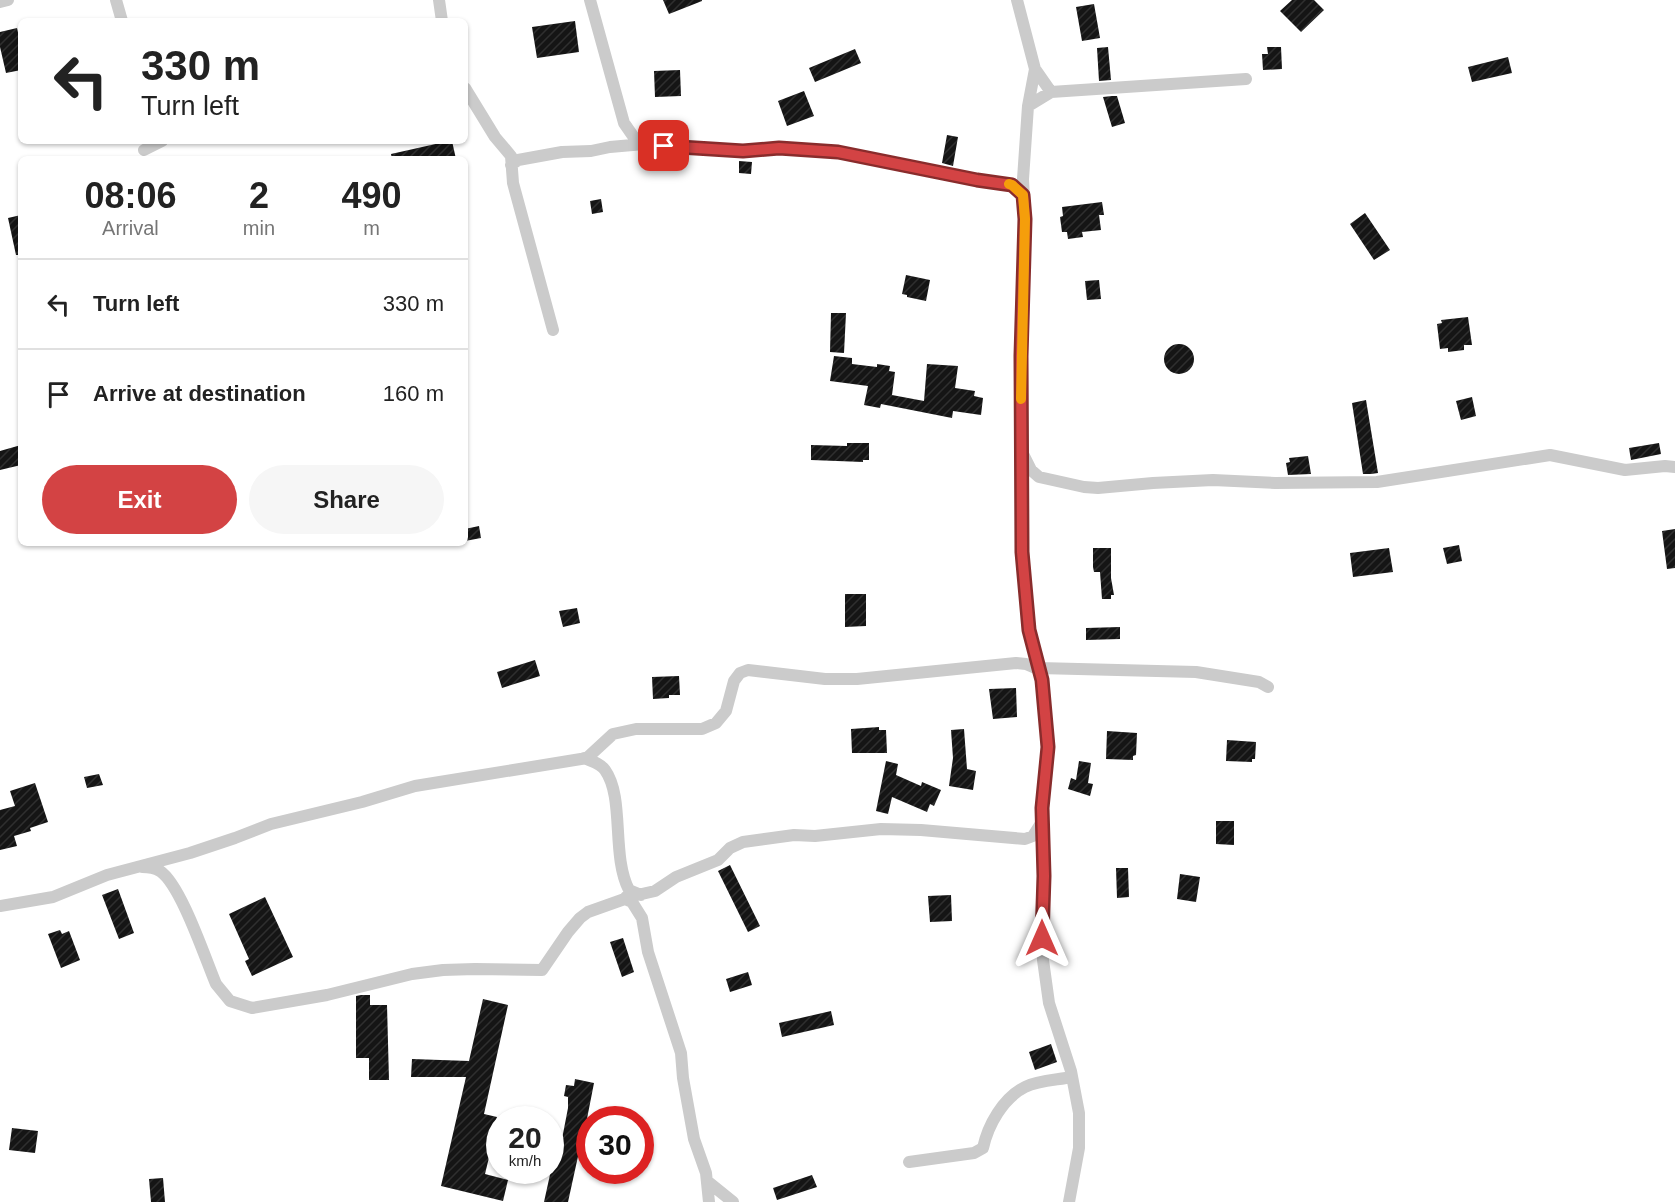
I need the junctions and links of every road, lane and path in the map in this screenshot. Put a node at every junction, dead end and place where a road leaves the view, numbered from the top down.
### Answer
1 (8, 0) edge
2 (116, 0) edge
3 (439, 0) edge
4 (590, 0) edge
5 (1017, 0) edge
6 (0, 2) edge
7 (121, 18) edge
8 (442, 18) edge
9 (1035, 69) junction
10 (1246, 79) dead end
11 (1051, 92) junction
12 (468, 93) edge
13 (1028, 106) junction
14 (624, 123) junction
15 (644, 144) junction
16 (610, 147) junction
17 (513, 160) junction
18 (1018, 182) junction
19 (553, 330) dead end
20 (1021, 450) junction
21 (1675, 467) edge
22 (1039, 477) junction
23 (1022, 495) junction
24 (1035, 652) junction
25 (1026, 664) junction
26 (1040, 669) junction
27 (1268, 687) dead end
28 (608, 739) junction
29 (584, 758) junction
30 (606, 770) junction
31 (1042, 821) junction
32 (1026, 839) junction
33 (1043, 848) junction
34 (135, 866) junction
35 (632, 895) junction
36 (0, 906) edge
37 (1072, 1077) junction
38 (909, 1162) dead end
39 (707, 1181) junction
40 (709, 1202) edge
41 (733, 1202) edge
42 (1069, 1202) edge

1 - 6 street
2 - 7 street
3 - 8 street
4 - 14 street
5 - 9 street
9 - 11 street
9 - 13 street
10 - 11 street
11 - 13 street
12 - 17 street
13 - 18 street
14 - 15 street
14 - 16 street
15 - 16 street
15 - 18 street
16 - 17 street
17 - 19 street
18 - 20 street
20 - 22 street
20 - 23 street
21 - 22 street
22 - 23 street
23 - 24 street
24 - 25 street
24 - 26 street
25 - 26 street
25 - 28 street
26 - 27 street
26 - 31 street
28 - 29 street
28 - 30 street
29 - 30 street
29 - 34 street
30 - 35 street
31 - 32 street
31 - 33 street
32 - 33 street
32 - 35 street
33 - 37 street
34 - 35 street
34 - 36 street
35 - 39 street
37 - 38 street
37 - 42 street
39 - 40 street
39 - 41 street

